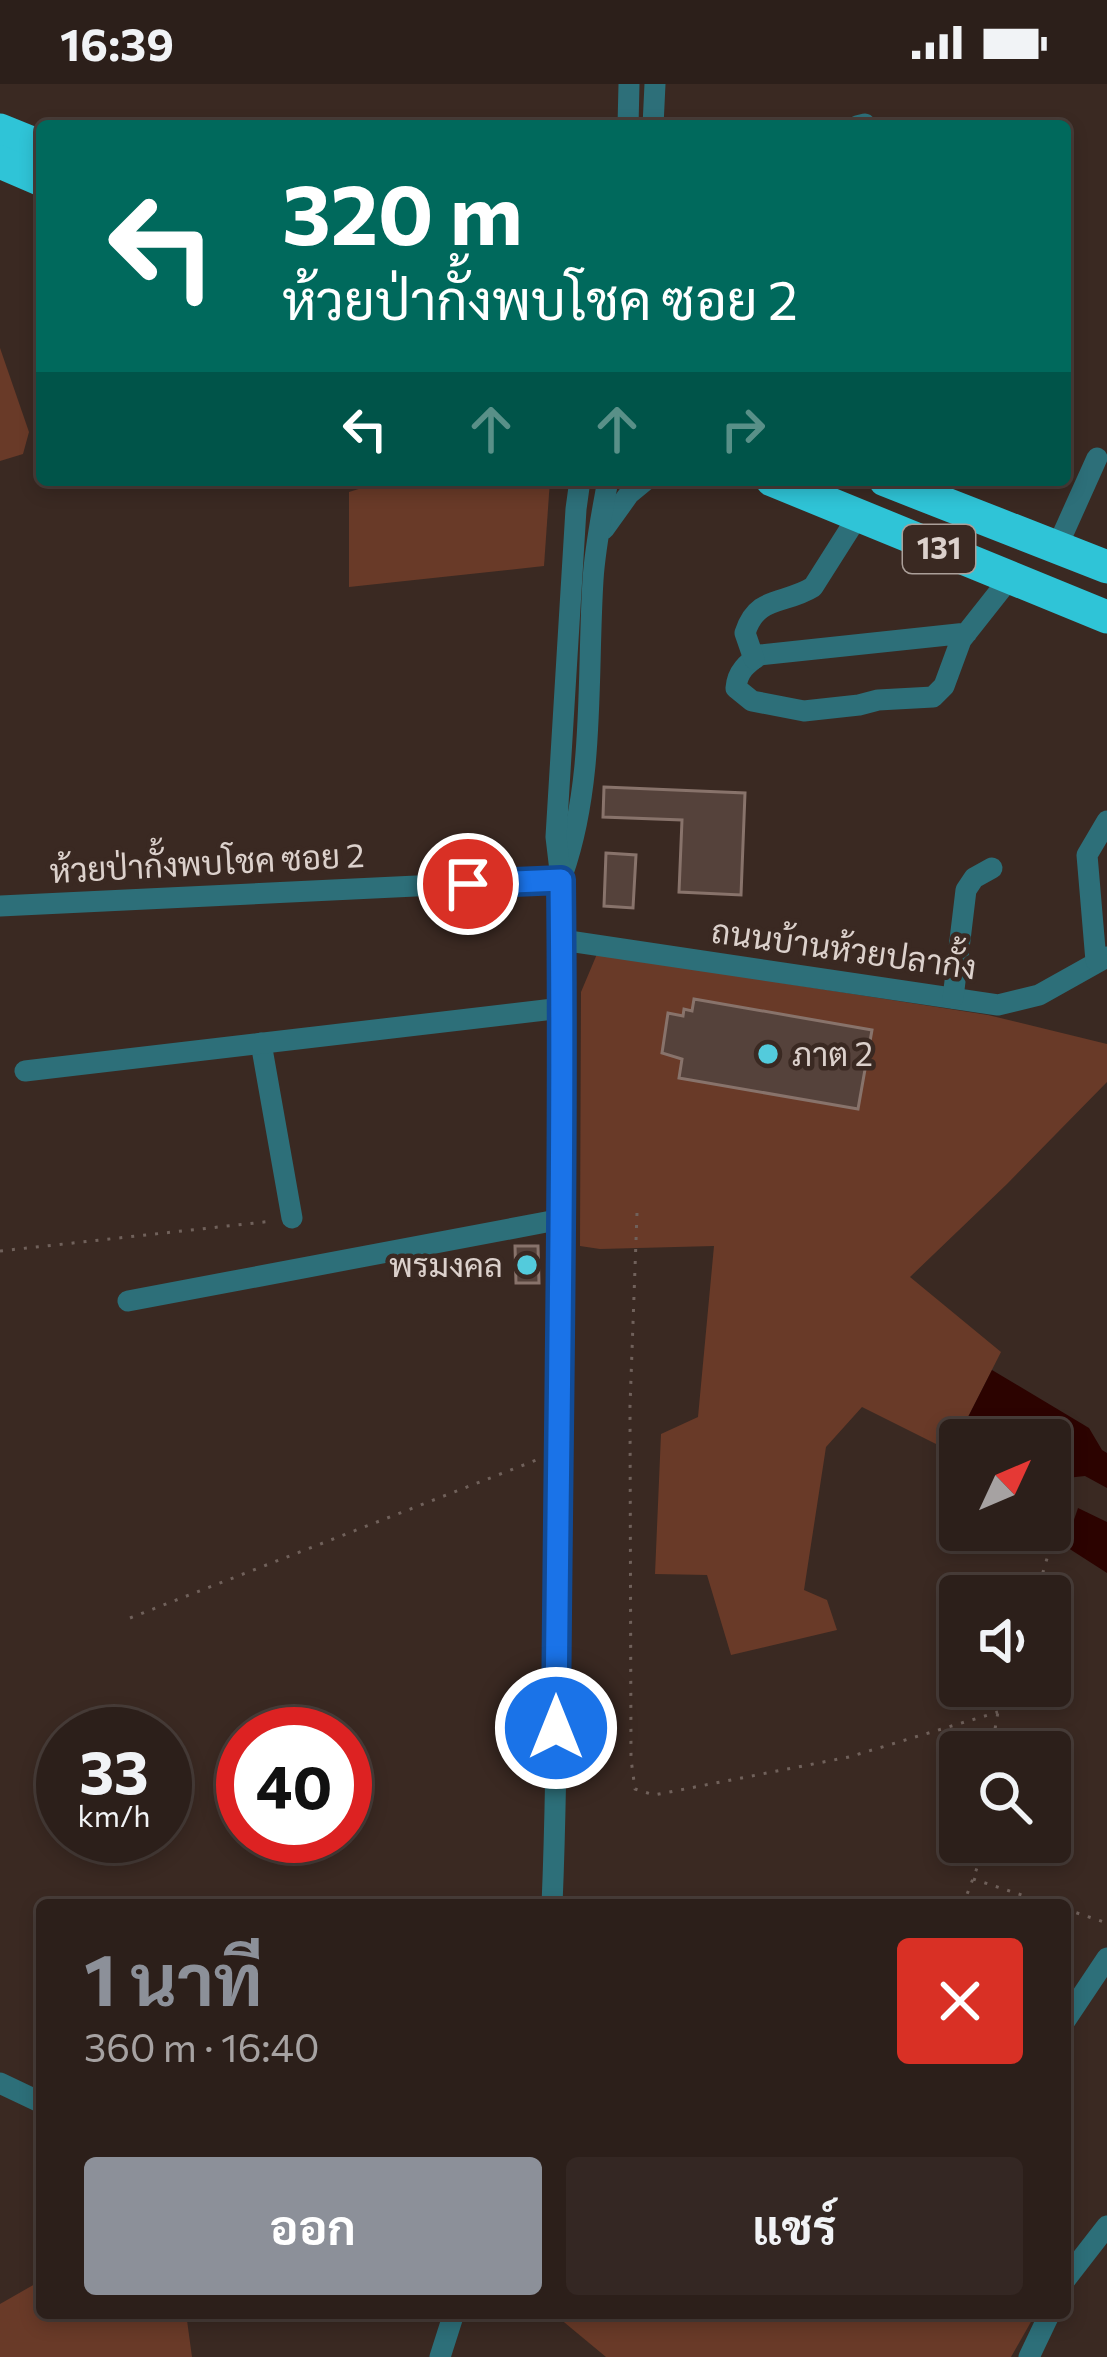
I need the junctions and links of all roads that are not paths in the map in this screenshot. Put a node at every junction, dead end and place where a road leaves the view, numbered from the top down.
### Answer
1 (629, 84) edge
2 (656, 84) edge
3 (628, 120) edge
4 (653, 120) edge
5 (0, 130) edge
6 (36, 145) edge
7 (0, 162) edge
8 (36, 177) edge
9 (1097, 458) dead end
10 (570, 486) edge
11 (579, 486) edge
12 (607, 486) edge
13 (639, 486) edge
14 (786, 486) edge
15 (900, 486) edge
16 (858, 517) junction
17 (575, 530) junction
18 (598, 537) junction
19 (1057, 547) junction
20 (1107, 567) edge
21 (1010, 578) junction
22 (1107, 616) edge
23 (967, 633) junction
24 (754, 658) junction
25 (1107, 821) edge
26 (992, 868) dead end
27 (561, 880) junction
28 (0, 906) edge
29 (562, 940) junction
30 (1101, 959) edge
31 (952, 998) junction
32 (562, 1007) junction
33 (261, 1042) junction
34 (25, 1070) dead end
35 (292, 1219) road end
36 (562, 1219) junction
37 (128, 1300) dead end
38 (552, 1899) edge
39 (1107, 1958) edge
40 (1071, 2012) edge
41 (0, 2084) edge
42 (36, 2100) edge
43 (1107, 2226) edge
44 (1071, 2271) edge
45 (452, 2319) edge
46 (1048, 2319) edge
47 (1036, 2354) edge
48 (440, 2357) edge

1 - 3 street
2 - 4 street
5 - 6 highway
7 - 8 highway
9 - 19 street
10 - 17 street
11 - 17 street
12 - 18 street
13 - 18 street
14 - 16 highway, 131
15 - 19 highway, 131
16 - 21 highway, 131
16 - 24 street
17 - 27 street
18 - 27 street
19 - 20 highway, 131
21 - 22 highway, 131
21 - 23 street
23 - 24 street
23 - 24 street
25 - 30 street
26 - 31 street
27 - 28 street, ห้วยป่ากั้งพบโชค ซอย 2
27 - 29 street
29 - 31 street, ถนนบ้านห้วยปลากั้ง
29 - 32 street
30 - 31 street, ถนนบ้านห้วยปลากั้ง
32 - 33 street
32 - 36 street
33 - 34 street
33 - 35 street
36 - 37 street
36 - 38 street
39 - 40 street
41 - 42 street
43 - 44 street
45 - 48 street
46 - 47 street

